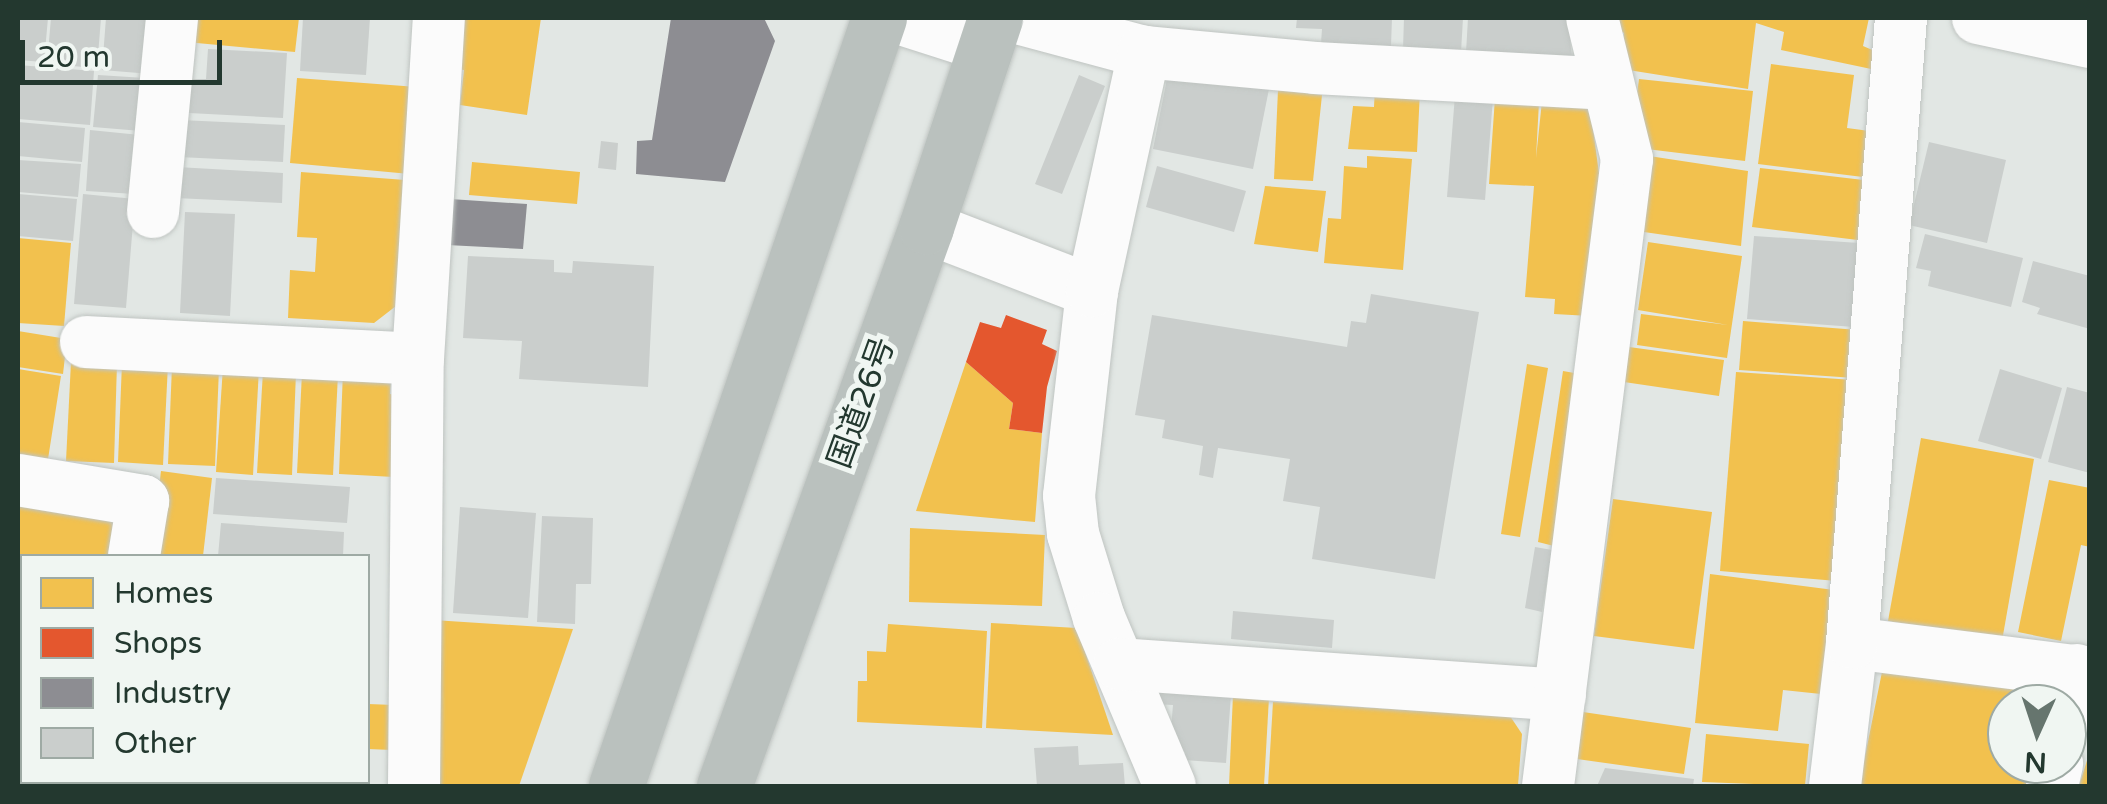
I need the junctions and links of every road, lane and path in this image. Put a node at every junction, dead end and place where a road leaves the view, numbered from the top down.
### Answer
1 (172, 18) edge
2 (439, 18) edge
3 (878, 18) edge
4 (898, 18) edge
5 (1592, 18) edge
6 (1901, 18) edge
7 (1978, 18) edge
8 (999, 27) edge
9 (2090, 42) edge
10 (1144, 52) junction
11 (1606, 84) junction
12 (153, 212) dead end
13 (926, 227) junction
14 (1092, 291) junction
15 (86, 342) dead end
16 (418, 360) junction
17 (18, 480) edge
18 (134, 554) edge
19 (1852, 642) junction
20 (1119, 664) junction
21 (2068, 684) edge
22 (1560, 695) junction
23 (414, 786) edge
24 (616, 786) edge
25 (724, 786) edge
26 (1170, 786) edge
27 (1548, 786) edge
28 (1835, 786) edge

1 - 12 street
2 - 16 street
3 - 24 highway
4 - 8 street
5 - 11 street
6 - 19 street
7 - 9 street
8 - 10 street
8 - 13 highway, 国道26号
10 - 11 street
10 - 14 street
11 - 22 street
13 - 14 street
13 - 25 highway, 国道26号
14 - 20 street
15 - 16 street
16 - 23 street
17 - 18 street
19 - 21 street
19 - 28 street
20 - 22 street
20 - 26 street
22 - 27 street

